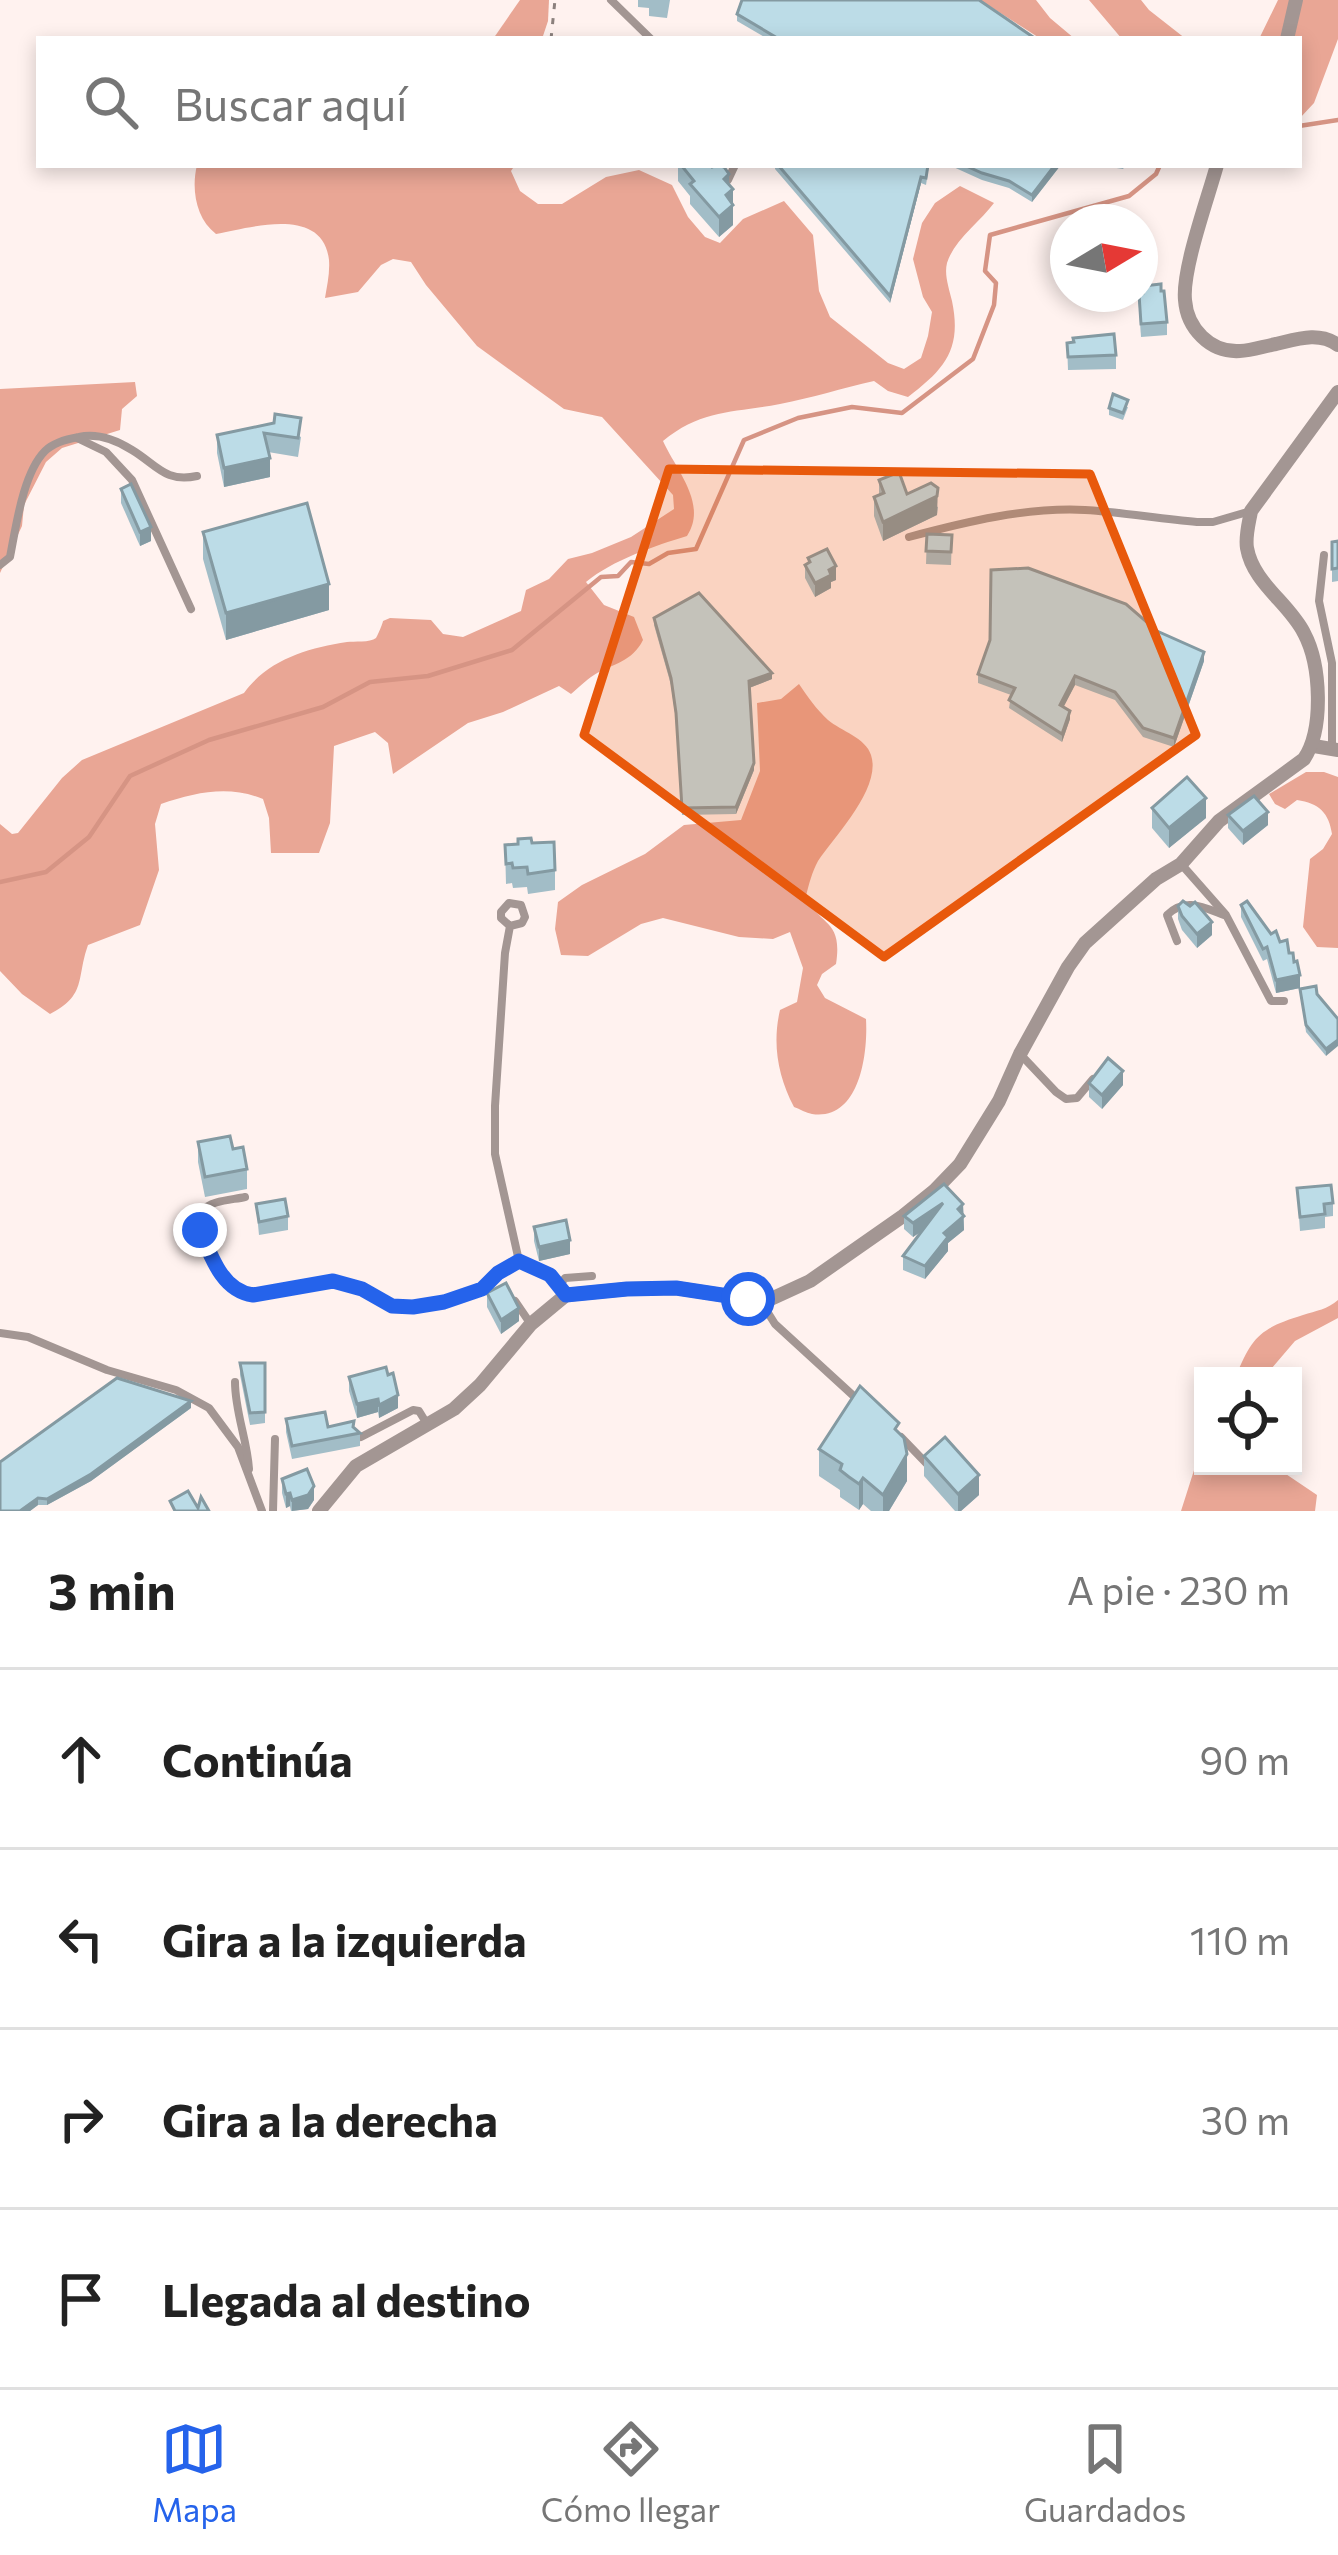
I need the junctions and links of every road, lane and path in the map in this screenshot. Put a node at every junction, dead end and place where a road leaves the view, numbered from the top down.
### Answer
1 (555, 0) edge
2 (611, 0) edge
3 (1296, 0) edge
4 (550, 36) edge
5 (648, 36) edge
6 (1288, 36) edge
7 (734, 168) edge
8 (1216, 168) edge
9 (710, 172) edge
10 (1338, 345) edge
11 (1338, 392) edge
12 (76, 438) junction
13 (197, 476) dead end
14 (1251, 511) junction
15 (909, 537) dead end
16 (1324, 555) dead end
17 (0, 565) edge
18 (191, 609) dead end
19 (1313, 746) junction
20 (1335, 749) edge
21 (1180, 864) junction
22 (1226, 915) junction
23 (510, 926) dead end
24 (1177, 941) dead end
25 (1284, 1001) dead end
26 (1020, 1054) junction
27 (1095, 1077) edge
28 (244, 1197) dead end
29 (519, 1261) junction
30 (592, 1276) dead end
31 (563, 1290) junction
32 (759, 1298) junction
33 (514, 1301) edge
34 (531, 1324) junction
35 (0, 1333) edge
36 (235, 1382) dead end
37 (863, 1403) edge
38 (427, 1424) junction
39 (889, 1427) edge
40 (361, 1437) edge
41 (274, 1439) dead end
42 (927, 1464) edge
43 (250, 1477) junction
44 (262, 1511) edge
45 (273, 1511) edge
46 (319, 1511) edge

1 - 4 path
2 - 5 lane
3 - 6 street
7 - 9 lane
8 - 10 street
11 - 14 street
12 - 13 lane
12 - 17 lane
12 - 18 lane
14 - 15 lane
14 - 19 street
16 - 20 lane
19 - 20 street
19 - 21 street
21 - 22 lane
21 - 26 street
22 - 24 lane
22 - 25 lane
23 - 29 lane
26 - 27 lane
26 - 32 street
28 - 29 lane
29 - 31 lane
30 - 31 lane
31 - 32 street
31 - 34 street
32 - 37 lane
33 - 34 lane
34 - 38 street
35 - 43 lane
36 - 43 lane
38 - 40 lane
38 - 46 street
39 - 42 lane
41 - 45 lane
43 - 44 lane

